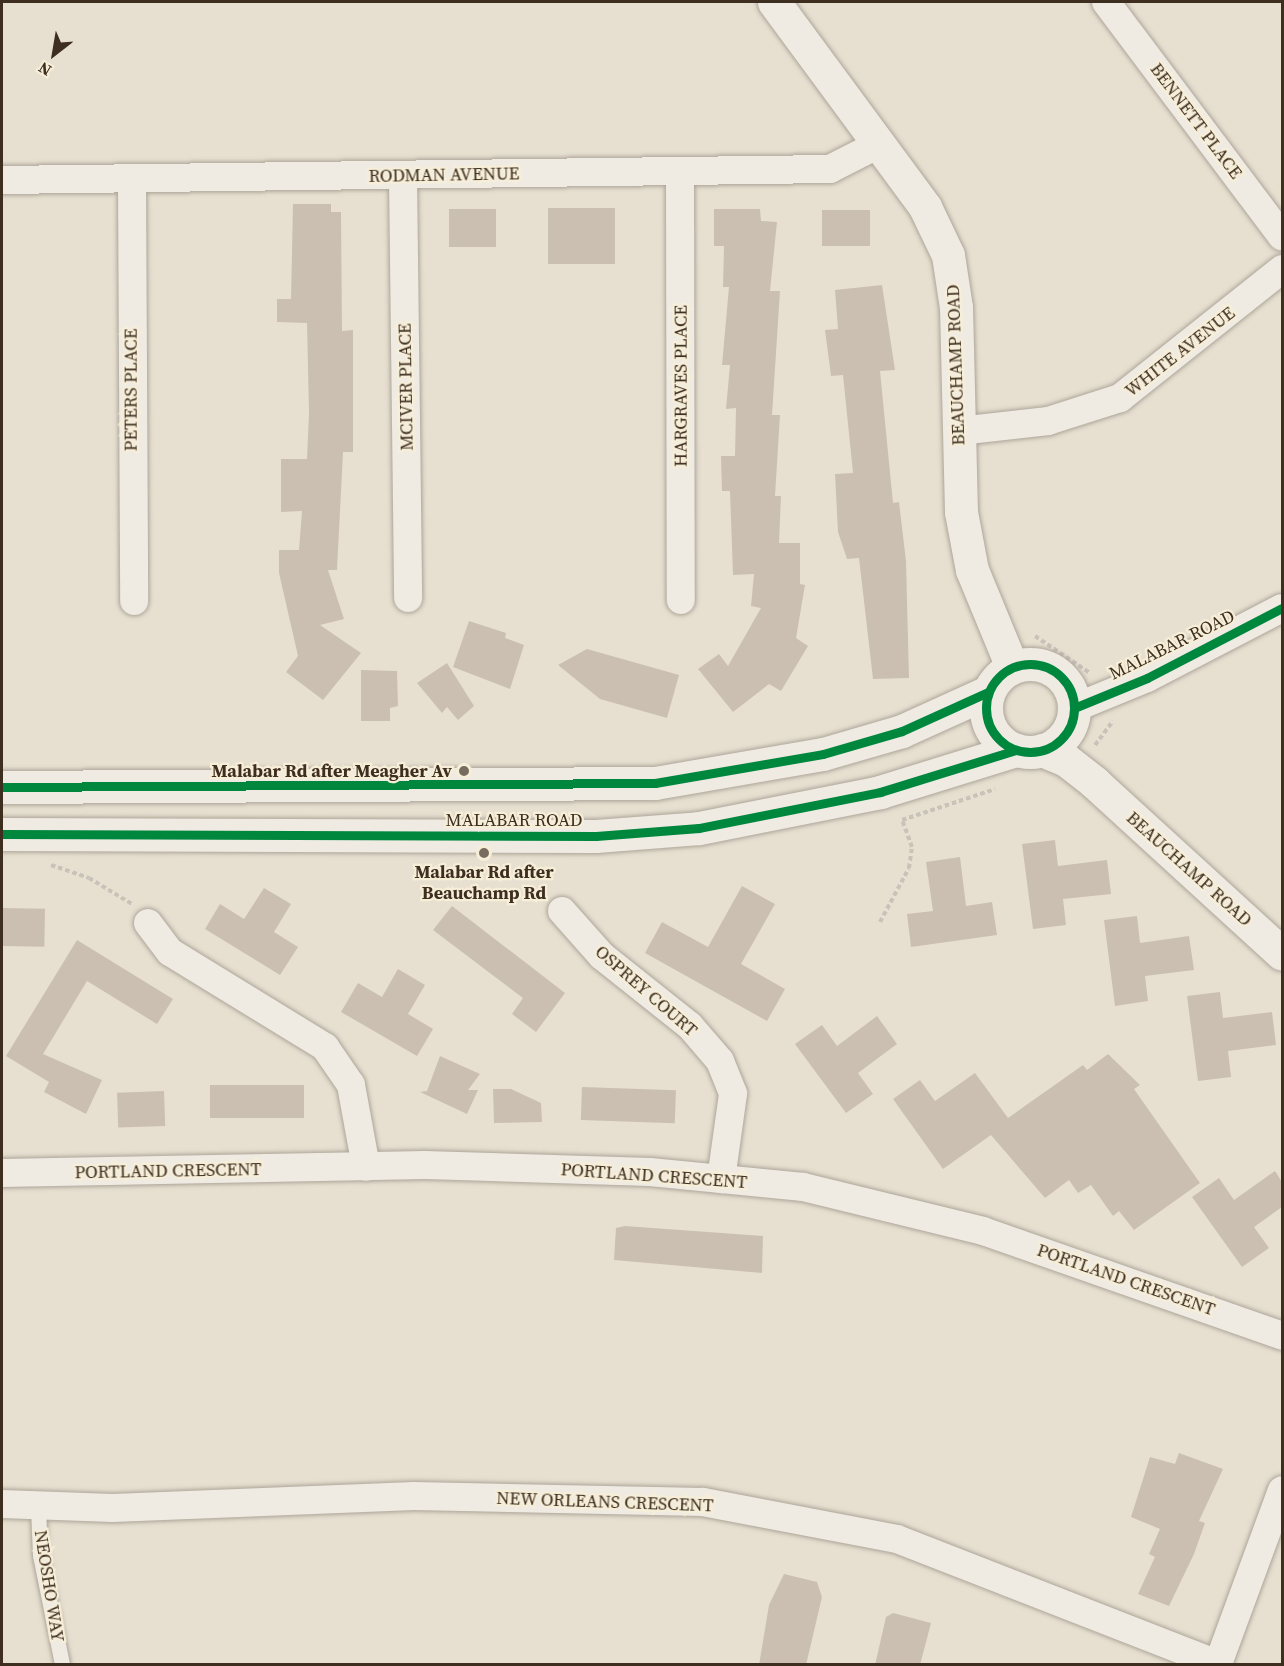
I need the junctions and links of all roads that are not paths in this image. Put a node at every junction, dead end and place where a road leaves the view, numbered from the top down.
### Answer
1 (774, 2) edge
2 (1108, 3) edge
3 (879, 144) junction
4 (680, 172) junction
5 (404, 176) junction
6 (132, 179) junction
7 (2, 180) edge
8 (1282, 236) edge
9 (1282, 269) edge
10 (959, 431) junction
11 (408, 598) dead end
12 (681, 600) dead end
13 (134, 602) dead end
14 (1282, 608) edge
15 (1012, 667) junction
16 (988, 692) junction
17 (1073, 715) junction
18 (1029, 750) junction
19 (1095, 783) junction
20 (2, 788) edge
21 (2, 834) edge
22 (562, 910) dead end
23 (148, 923) road end
24 (1282, 954) edge
25 (366, 1167) junction
26 (2, 1173) edge
27 (721, 1179) junction
28 (1282, 1336) edge
29 (1282, 1490) edge
30 (2, 1504) edge
31 (38, 1507) junction
32 (1218, 1664) edge
33 (62, 1665) edge

1 - 3 main road, BEAUCHAMP ROAD
2 - 8 street, BENNETT PLACE
3 - 4 street, RODMAN AVENUE
3 - 10 main road, BEAUCHAMP ROAD
4 - 5 street, RODMAN AVENUE
4 - 12 street, HARGRAVES PLACE
5 - 6 street, RODMAN AVENUE
5 - 11 street, MCIVER PLACE
6 - 7 street, RODMAN AVENUE
6 - 13 street, PETERS PLACE
9 - 10 street, WHITE AVENUE
10 - 15 main road, BEAUCHAMP ROAD
14 - 17 street, MALABAR ROAD
15 - 16 main road
15 - 17 main road
16 - 18 main road
16 - 20 main road, MALABAR ROAD
17 - 18 main road
17 - 19 main road, BEAUCHAMP ROAD
18 - 19 main road, BEAUCHAMP ROAD
18 - 21 main road, MALABAR ROAD
19 - 24 main road, BEAUCHAMP ROAD
22 - 27 street, OSPREY COURT
23 - 25 street
25 - 26 street, PORTLAND CRESCENT
25 - 27 street, PORTLAND CRESCENT
27 - 28 street, PORTLAND CRESCENT
29 - 32 street
30 - 31 street, NEW ORLEANS CRESCENT
31 - 32 street, NEW ORLEANS CRESCENT
31 - 33 lane, NEOSHO WAY

